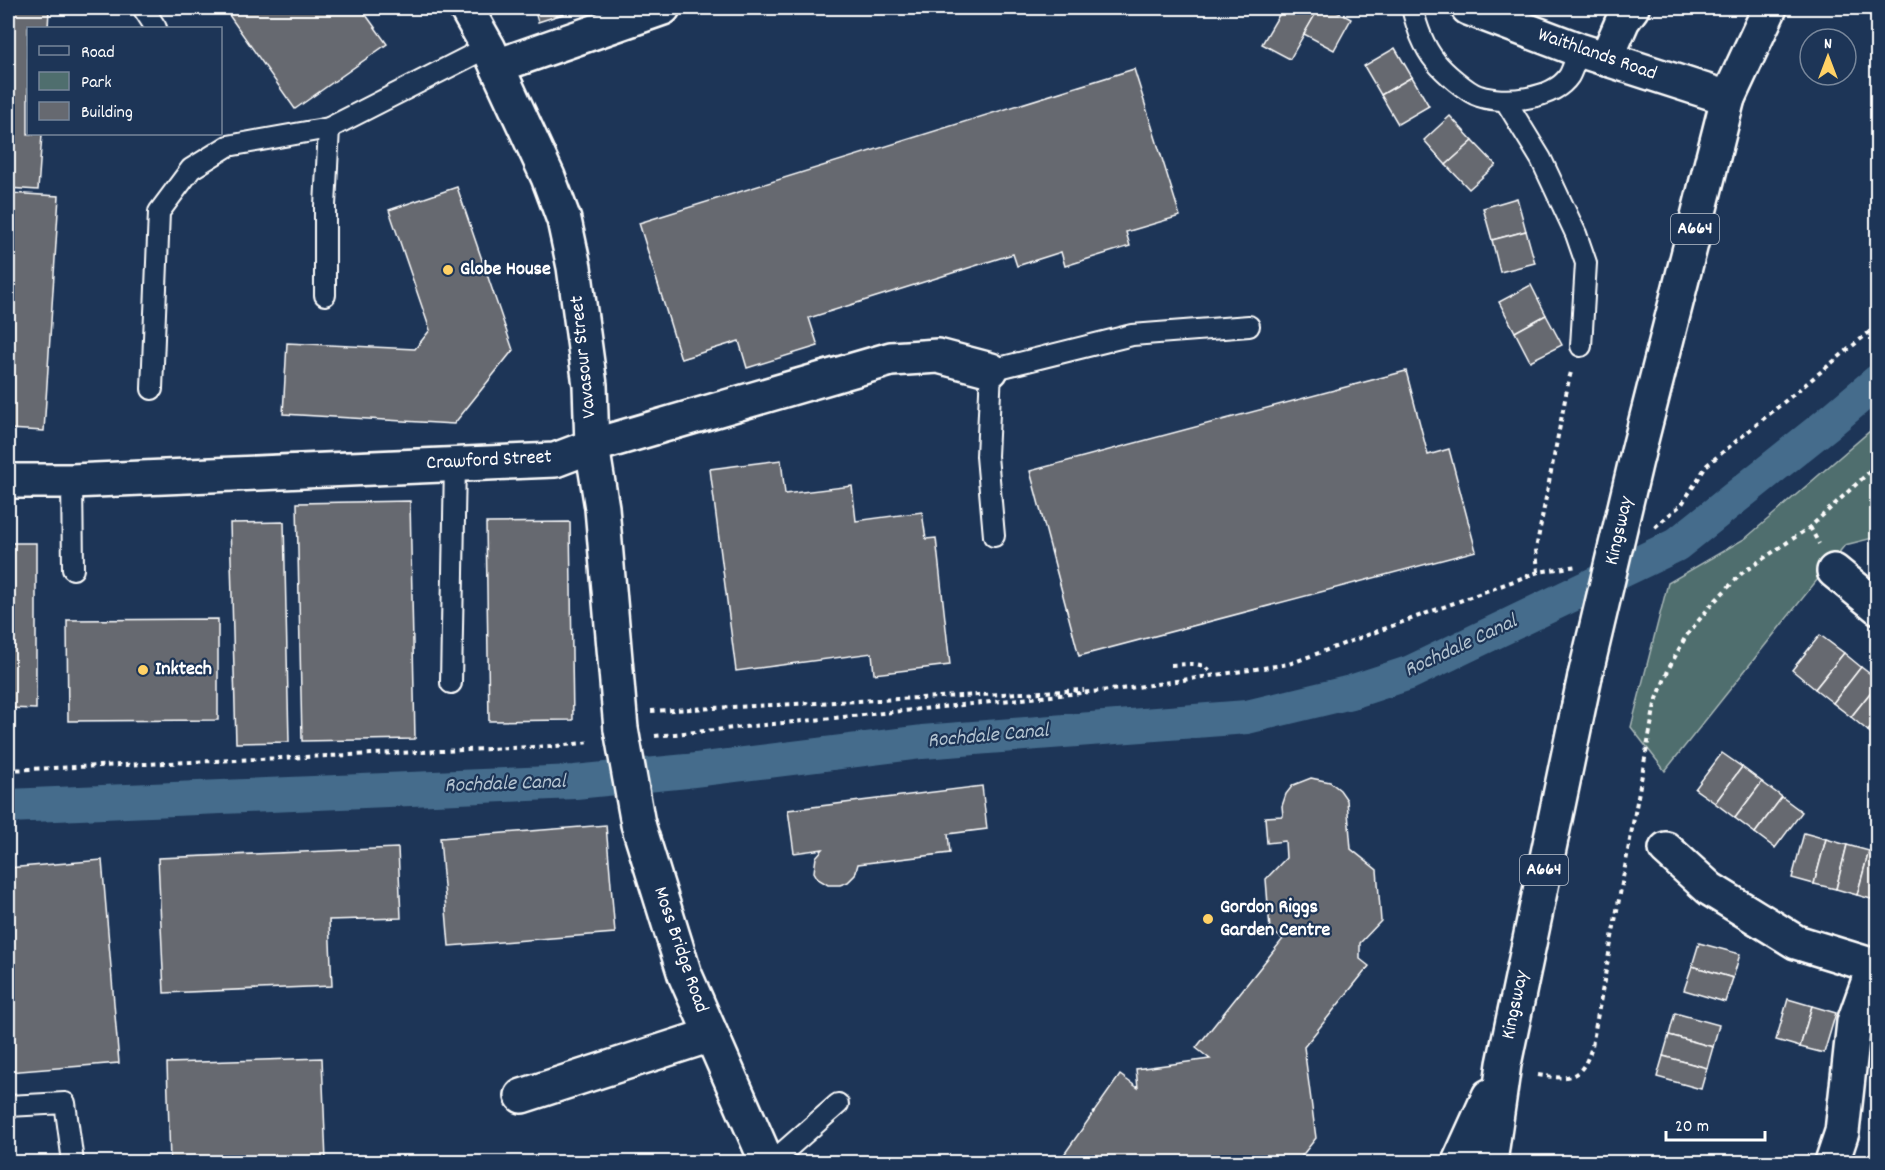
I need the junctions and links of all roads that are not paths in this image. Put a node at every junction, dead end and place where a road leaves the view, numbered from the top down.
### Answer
1 (143, 8) edge
2 (466, 8) edge
3 (663, 8) edge
4 (1412, 8) edge
5 (1468, 8) edge
6 (1632, 8) edge
7 (1770, 8) edge
8 (155, 27) edge
9 (1592, 55) junction
10 (492, 56) junction
11 (1728, 98) junction
12 (1505, 100) junction
13 (329, 128) junction
14 (224, 140) edge
15 (325, 296) dead end
16 (1249, 326) dead end
17 (1581, 346) road end
18 (991, 370) junction
19 (152, 389) dead end
20 (592, 446) junction
21 (454, 464) junction
22 (8, 481) edge
23 (72, 481) junction
24 (994, 536) dead end
25 (73, 569) dead end
26 (1834, 571) dead end
27 (1878, 607) edge
28 (451, 683) dead end
29 (630, 726) joint
30 (1666, 849) dead end
31 (711, 1035) junction
32 (1504, 1064) junction
33 (522, 1096) dead end
34 (838, 1104) dead end
35 (8, 1106) edge
36 (73, 1162) edge
37 (767, 1162) edge
38 (772, 1162) edge
39 (1459, 1162) edge
40 (1490, 1162) edge
41 (1832, 1162) edge

1 - 8 lane
2 - 10 street, Vavasour Street
3 - 10 street
4 - 12 lane
5 - 9 street, Waithlands Road
6 - 9 street
7 - 11 street, Kingsway / A664
9 - 11 street, Waithlands Road
9 - 12 lane
10 - 13 lane
10 - 20 street, Vavasour Street
11 - 32 street, Kingsway / A664, bridge
12 - 17 lane
13 - 14 lane
13 - 15 lane
14 - 19 lane
16 - 18 lane
18 - 20 street, Crawford Street
18 - 24 lane
20 - 21 street, Crawford Street
20 - 29 street, Vavasour Street
21 - 23 street, Crawford Street
21 - 28 lane
22 - 23 street, Crawford Street
23 - 25 lane
26 - 27 street
29 - 31 street, Moss Bridge Road, bridge
30 - 41 street
31 - 33 street
31 - 37 street, Moss Bridge Road
32 - 39 street, Kingsway / A664
32 - 40 street, Kingsway / A664
34 - 38 lane
35 - 36 lane

